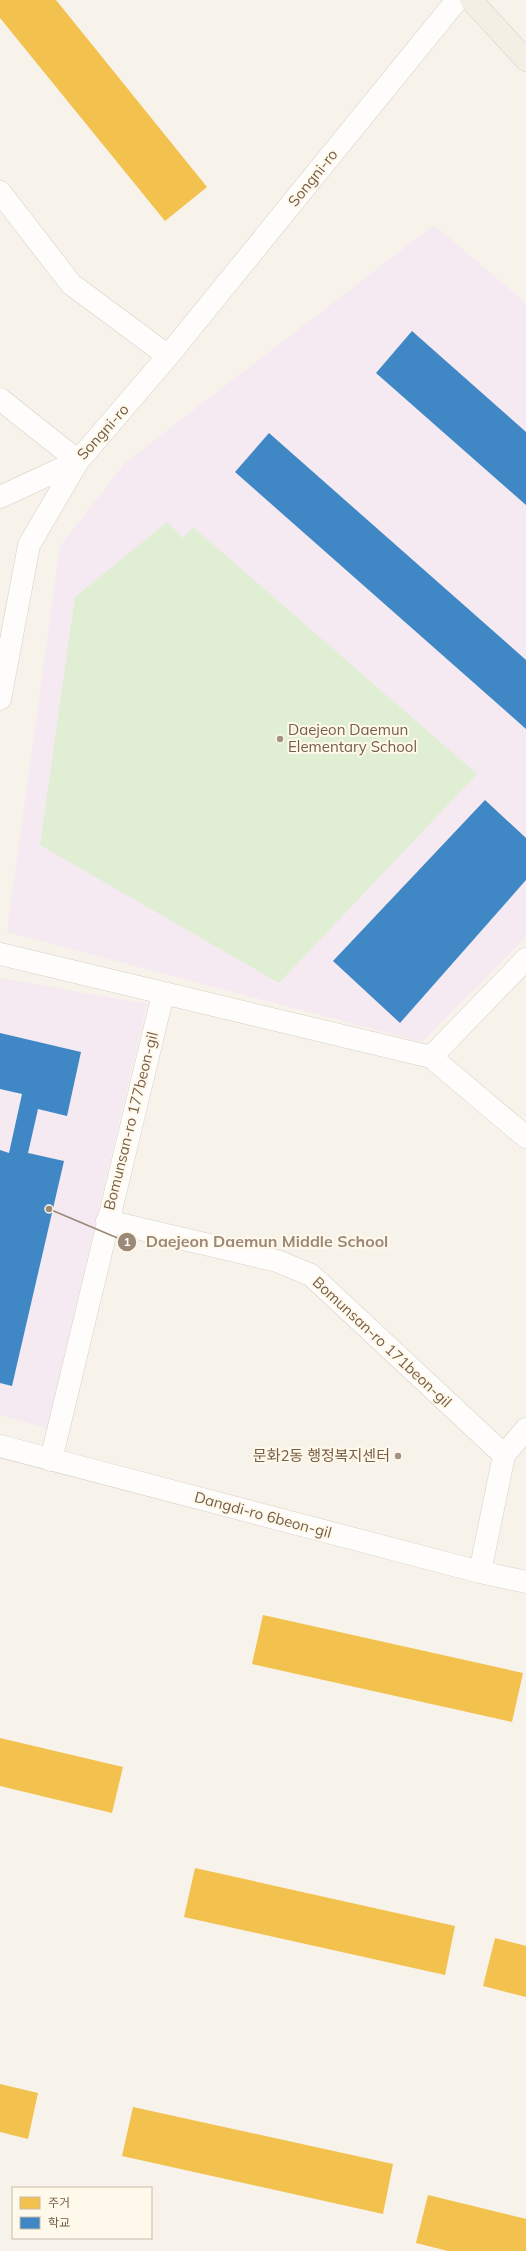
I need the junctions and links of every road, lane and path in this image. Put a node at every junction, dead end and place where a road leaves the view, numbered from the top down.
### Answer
1 (457, 0) edge
2 (471, 0) edge
3 (526, 60) edge
4 (0, 192) edge
5 (168, 356) junction
6 (0, 399) edge
7 (78, 461) junction
8 (0, 497) edge
9 (0, 699) edge
10 (0, 954) edge
11 (526, 959) edge
12 (163, 994) junction
13 (431, 1057) junction
14 (526, 1137) edge
15 (107, 1221) junction
16 (526, 1429) edge
17 (0, 1446) edge
18 (504, 1455) junction
19 (51, 1460) junction
20 (480, 1572) junction
21 (526, 1582) edge

1 - 5 street, Songni-ro
2 - 3 main road
4 - 5 street
5 - 7 street, Songni-ro
6 - 7 street
7 - 8 street, Songni-ro
7 - 9 street
10 - 12 street
11 - 13 street
12 - 13 street
12 - 15 street, Bomunsan-ro 177beon-gil
13 - 14 street
15 - 18 street, Bomunsan-ro 171beon-gil
15 - 19 street, Bomunsan-ro 177beon-gil
16 - 18 street
17 - 19 street, Dangdi-ro 6beon-gil
18 - 20 street
19 - 20 street, Dangdi-ro 6beon-gil
20 - 21 street, Dangdi-ro 6beon-gil

